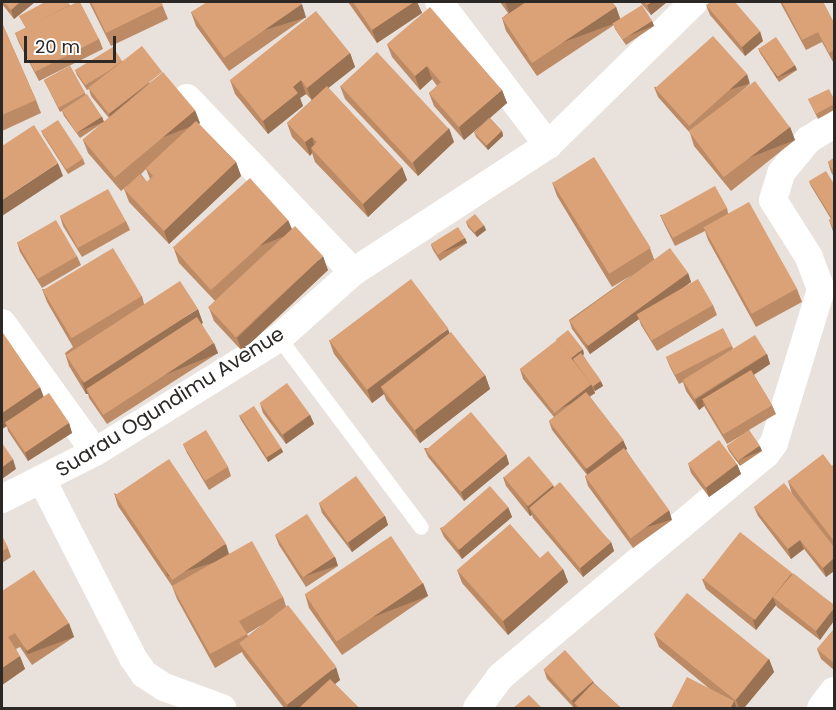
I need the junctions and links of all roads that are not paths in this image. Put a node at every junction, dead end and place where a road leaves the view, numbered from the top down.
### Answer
1 (439, 2) edge
2 (694, 2) edge
3 (187, 98) edge
4 (834, 124) edge
5 (548, 145) junction
6 (353, 272) junction
7 (2, 323) edge
8 (279, 338) junction
9 (94, 452) junction
10 (42, 480) junction
11 (2, 499) edge
12 (421, 527) dead end
13 (834, 691) edge
14 (222, 708) edge
15 (477, 708) edge
16 (821, 708) edge

1 - 5 street
2 - 5 street, Suarau Ogundimu Avenue
3 - 6 street
4 - 15 street
5 - 6 street, Suarau Ogundimu Avenue
6 - 8 street, Suarau Ogundimu Avenue
7 - 9 street
8 - 9 street, Suarau Ogundimu Avenue
8 - 12 lane
9 - 10 street, Suarau Ogundimu Avenue
10 - 11 street, Suarau Ogundimu Avenue
10 - 14 street
13 - 16 street

